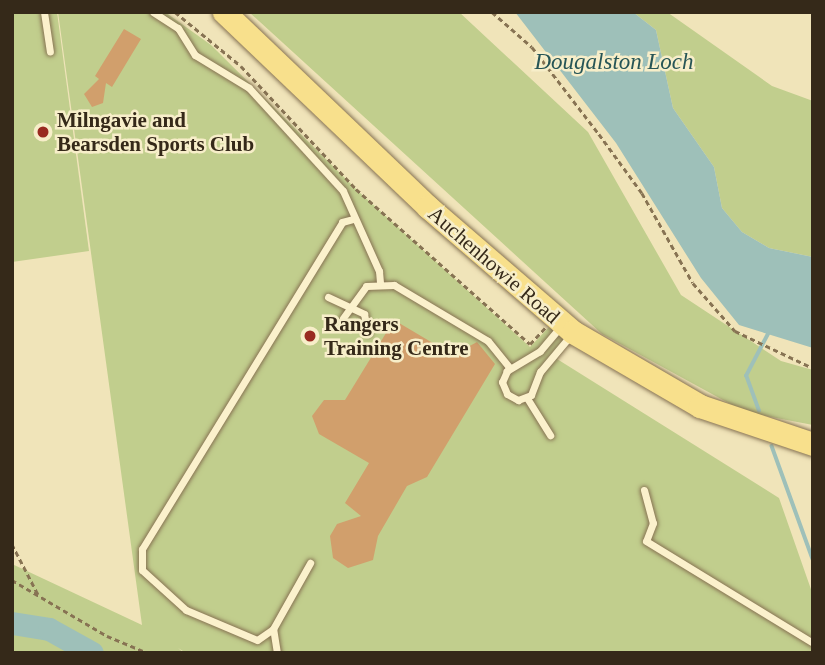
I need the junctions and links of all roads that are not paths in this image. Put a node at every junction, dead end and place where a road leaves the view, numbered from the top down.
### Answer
1 (44, 12) edge
2 (153, 12) edge
3 (224, 12) edge
4 (51, 52) dead end
5 (353, 219) junction
6 (380, 283) junction
7 (328, 297) dead end
8 (350, 305) junction
9 (343, 318) dead end
10 (563, 325) junction
11 (368, 333) dead end
12 (522, 365) junction
13 (510, 368) junction
14 (536, 378) junction
15 (527, 398) junction
16 (550, 435) dead end
17 (813, 444) edge
18 (643, 490) dead end
19 (310, 563) dead end
20 (273, 629) junction
21 (813, 648) edge
22 (277, 653) edge

1 - 4 lane
2 - 5 lane
3 - 10 main road, Auchenhowie Road
5 - 6 lane
5 - 20 lane
6 - 8 lane
6 - 13 lane
7 - 8 lane
8 - 9 lane
8 - 11 lane
10 - 12 lane
10 - 14 lane
10 - 17 main road, Auchenhowie Road
12 - 13 lane
12 - 14 lane
13 - 15 lane
14 - 15 lane
15 - 16 lane
18 - 21 lane
19 - 20 lane
20 - 22 lane

